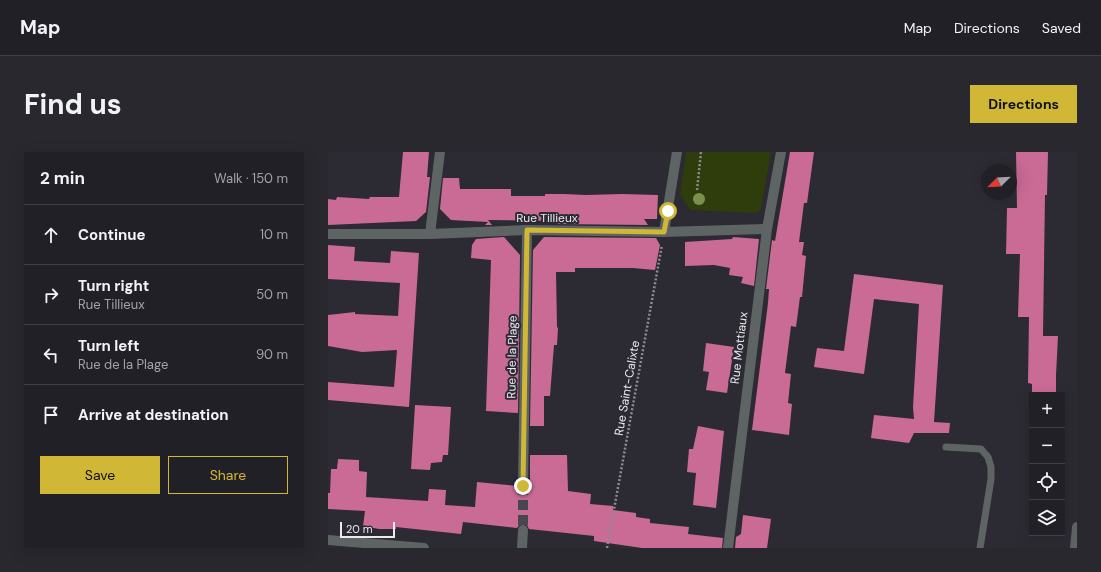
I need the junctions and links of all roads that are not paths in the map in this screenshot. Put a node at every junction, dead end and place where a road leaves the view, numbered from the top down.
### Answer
1 (440, 152) edge
2 (677, 152) edge
3 (780, 152) edge
4 (767, 229) junction
5 (527, 230) junction
6 (664, 232) junction
7 (328, 234) edge
8 (430, 234) junction
9 (946, 447) dead end
10 (523, 486) tunnel mouth
11 (1077, 527) edge
12 (523, 530) tunnel mouth
13 (328, 540) edge
14 (424, 548) edge
15 (522, 548) edge
16 (728, 548) edge
17 (980, 548) edge
18 (1075, 548) edge

1 - 8 street
2 - 6 street
3 - 4 street, Rue Mottiaux
4 - 6 street, Rue Tillieux
4 - 16 street, Rue Mottiaux
5 - 6 street, Rue Tillieux
5 - 8 street, Rue Tillieux
5 - 10 street, Rue de la Plage
7 - 8 street, Rue Tillieux
9 - 17 lane
11 - 18 street
12 - 15 street
13 - 14 street

